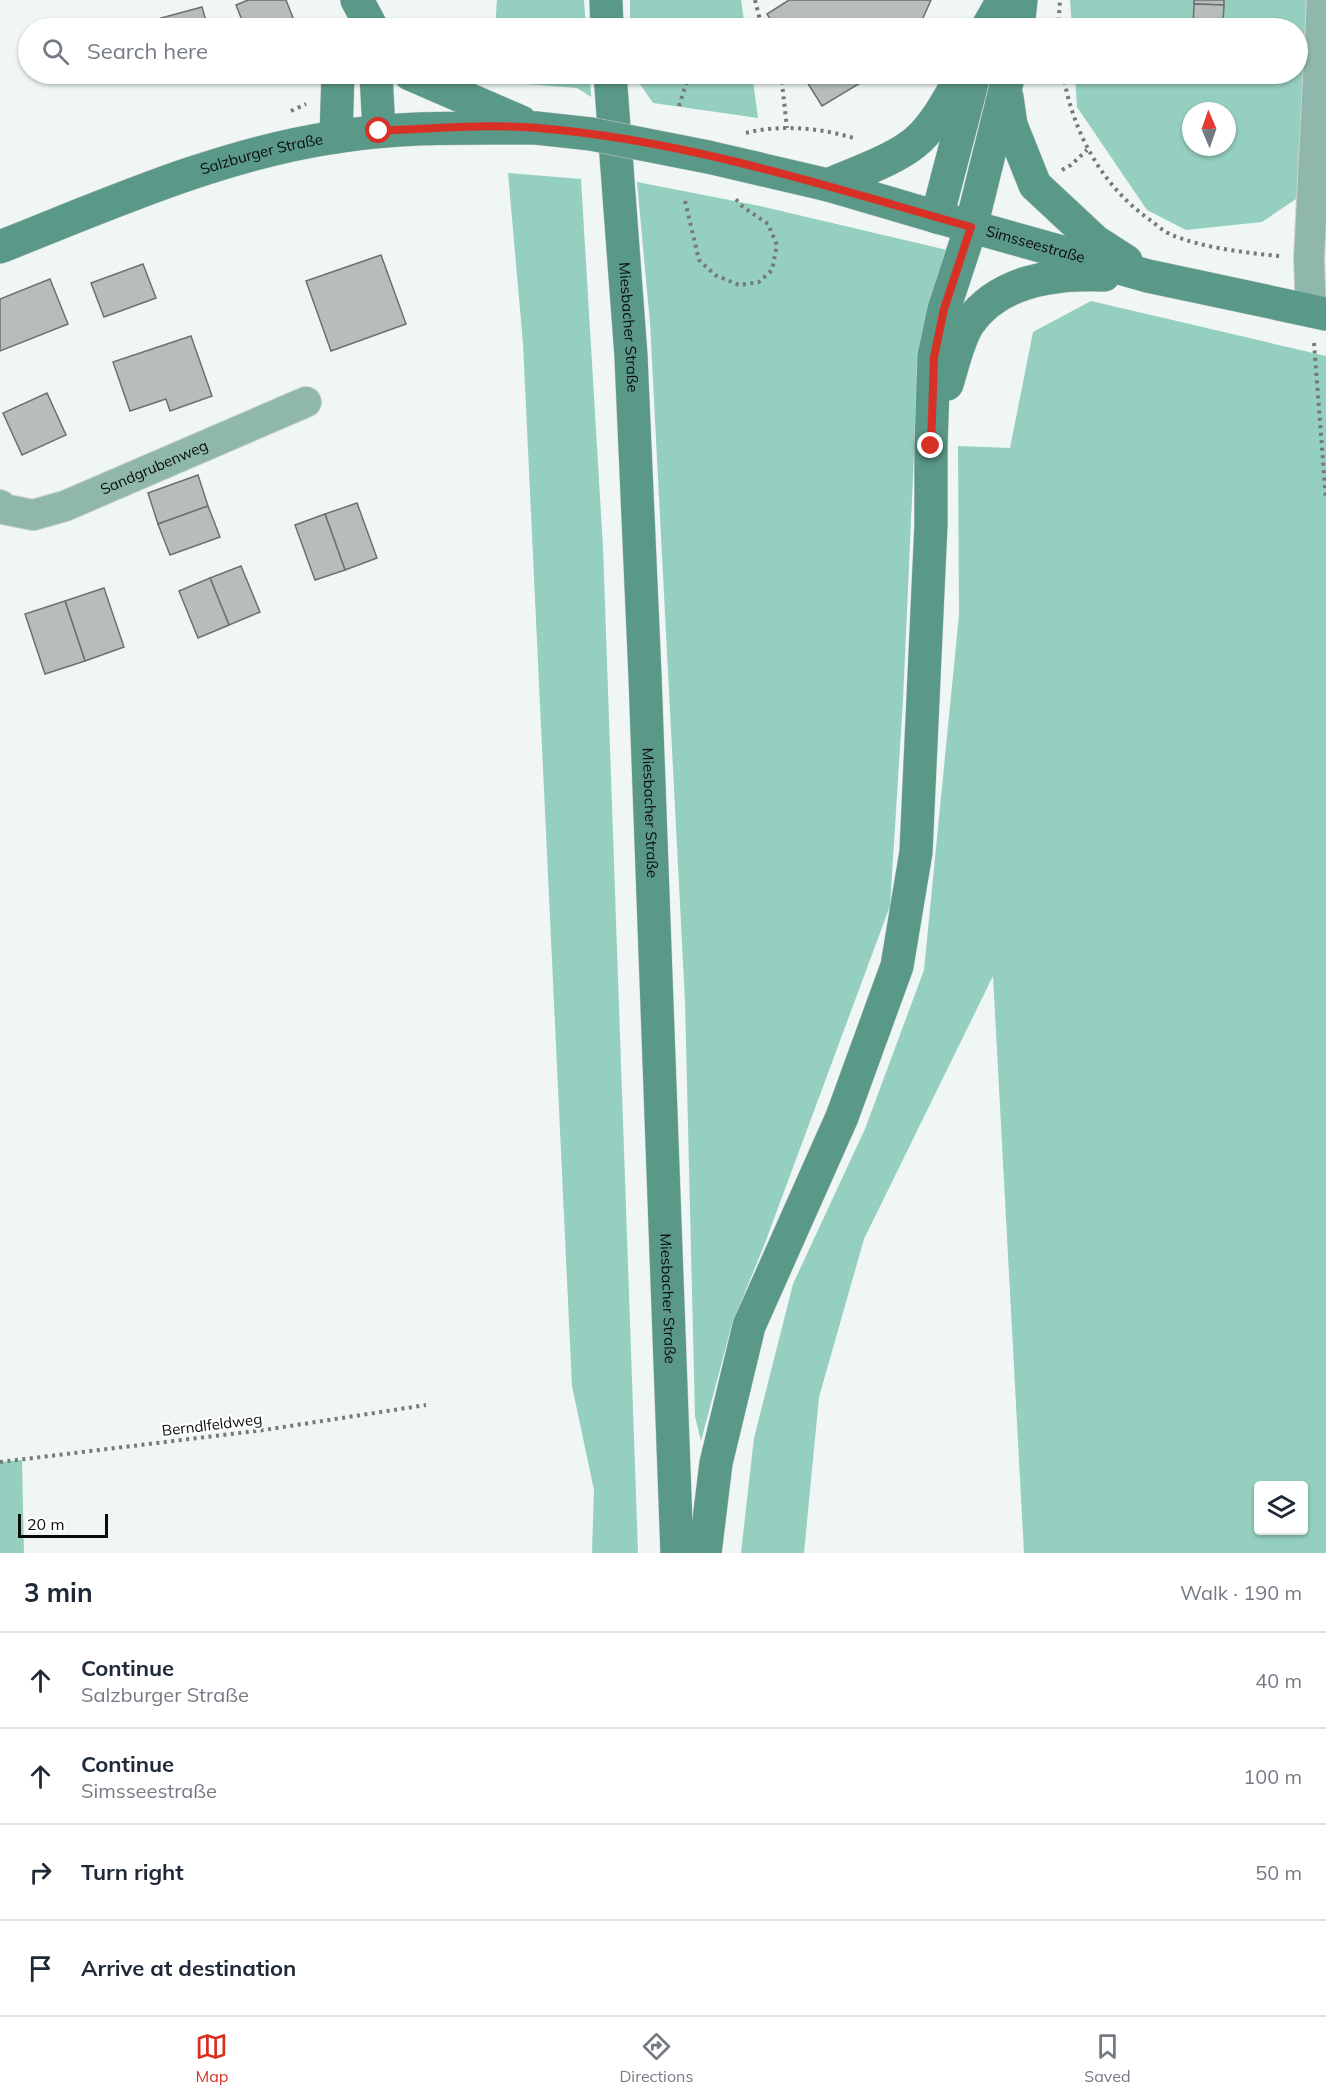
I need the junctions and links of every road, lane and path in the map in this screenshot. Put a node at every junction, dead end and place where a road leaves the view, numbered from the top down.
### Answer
1 (351, 0) edge
2 (357, 0) edge
3 (606, 0) edge
4 (755, 0) edge
5 (1003, 0) edge
6 (1021, 0) edge
7 (1060, 0) edge
8 (1322, 0) edge
9 (346, 18) edge
10 (367, 18) edge
11 (607, 18) edge
12 (760, 18) edge
13 (993, 18) edge
14 (1019, 18) edge
15 (1059, 18) edge
16 (338, 84) edge
17 (377, 84) edge
18 (432, 84) edge
19 (610, 84) edge
20 (686, 84) edge
21 (782, 84) edge
22 (957, 84) edge
23 (971, 84) edge
24 (1006, 84) edge
25 (1007, 84) edge
26 (1066, 84) edge
27 (679, 106) dead end
28 (536, 128) junction
29 (787, 128) dead end
30 (379, 131) junction
31 (336, 137) junction
32 (708, 157) junction
33 (828, 185) junction
34 (685, 201) dead end
35 (937, 217) junction
36 (971, 227) junction
37 (0, 247) edge
38 (1309, 259) junction
39 (1148, 276) junction
40 (1319, 313) edge
41 (306, 402) dead end
42 (931, 446) junction
43 (1326, 500) edge
44 (0, 505) edge
45 (426, 1405) dead end
46 (0, 1462) edge
47 (677, 1553) edge
48 (705, 1553) edge

1 - 9 main road
2 - 10 main road
3 - 11 main road
4 - 12 path
5 - 13 main road
6 - 14 main road
7 - 15 path
8 - 38 street
16 - 31 main road
17 - 30 main road
18 - 28 main road
19 - 47 main road, Miesbacher Straße
20 - 27 path
21 - 29 path
22 - 33 main road
23 - 35 main road
24 - 36 main road
25 - 39 main road
26 - 38 path
28 - 30 main road, Salzburger Straße
28 - 32 main road, Simsseestraße, bridge
30 - 31 main road, Salzburger Straße
31 - 37 main road, Salzburger Straße
32 - 33 main road, Simsseestraße
32 - 34 path
33 - 35 main road, Simsseestraße
35 - 36 main road, Simsseestraße
36 - 39 main road, Simsseestraße
36 - 42 main road
38 - 40 street
39 - 40 main road, Simsseestraße
39 - 42 main road
40 - 43 path
41 - 44 street, Sandgrubenweg
42 - 48 main road
45 - 46 path, Berndlfeldweg

